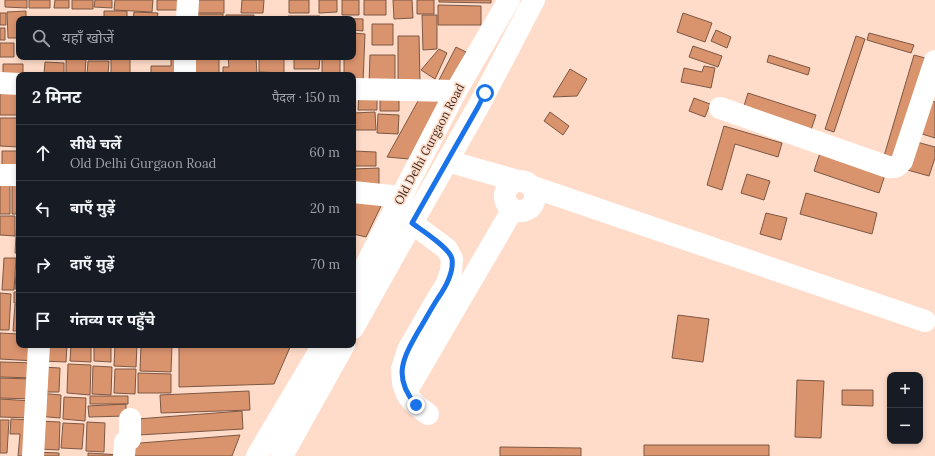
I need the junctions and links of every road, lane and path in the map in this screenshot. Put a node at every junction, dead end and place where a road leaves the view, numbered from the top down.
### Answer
1 (188, 0) edge
2 (509, 0) edge
3 (534, 0) edge
4 (187, 16) edge
5 (186, 60) edge
6 (935, 61) edge
7 (185, 72) edge
8 (0, 83) edge
9 (16, 84) edge
10 (356, 89) edge
11 (456, 91) junction
12 (720, 108) dead end
13 (447, 161) junction
14 (0, 175) edge
15 (16, 175) edge
16 (526, 184) junction
17 (356, 192) edge
18 (401, 197) junction
19 (412, 223) junction
20 (356, 284) edge
21 (925, 321) dead end
22 (356, 323) edge
23 (39, 348) edge
24 (321, 348) edge
25 (342, 348) edge
26 (406, 392) junction
27 (428, 414) dead end
28 (130, 419) dead end
29 (33, 456) edge
30 (124, 456) edge
31 (257, 456) edge
32 (282, 456) edge

1 - 4 main road
2 - 11 main road, Old Delhi Gurgaon Road
3 - 13 main road, Old Delhi Gurgaon Road
5 - 7 main road
6 - 12 main road
8 - 9 main road
10 - 11 main road
11 - 18 main road, Old Delhi Gurgaon Road
13 - 16 main road
13 - 19 main road, Old Delhi Gurgaon Road
14 - 15 main road
16 - 21 main road
16 - 26 main road
17 - 18 main road
18 - 20 main road, Old Delhi Gurgaon Road
19 - 22 main road, Old Delhi Gurgaon Road
19 - 26 main road
23 - 29 main road
24 - 31 main road
25 - 32 main road
26 - 27 main road
28 - 30 main road

